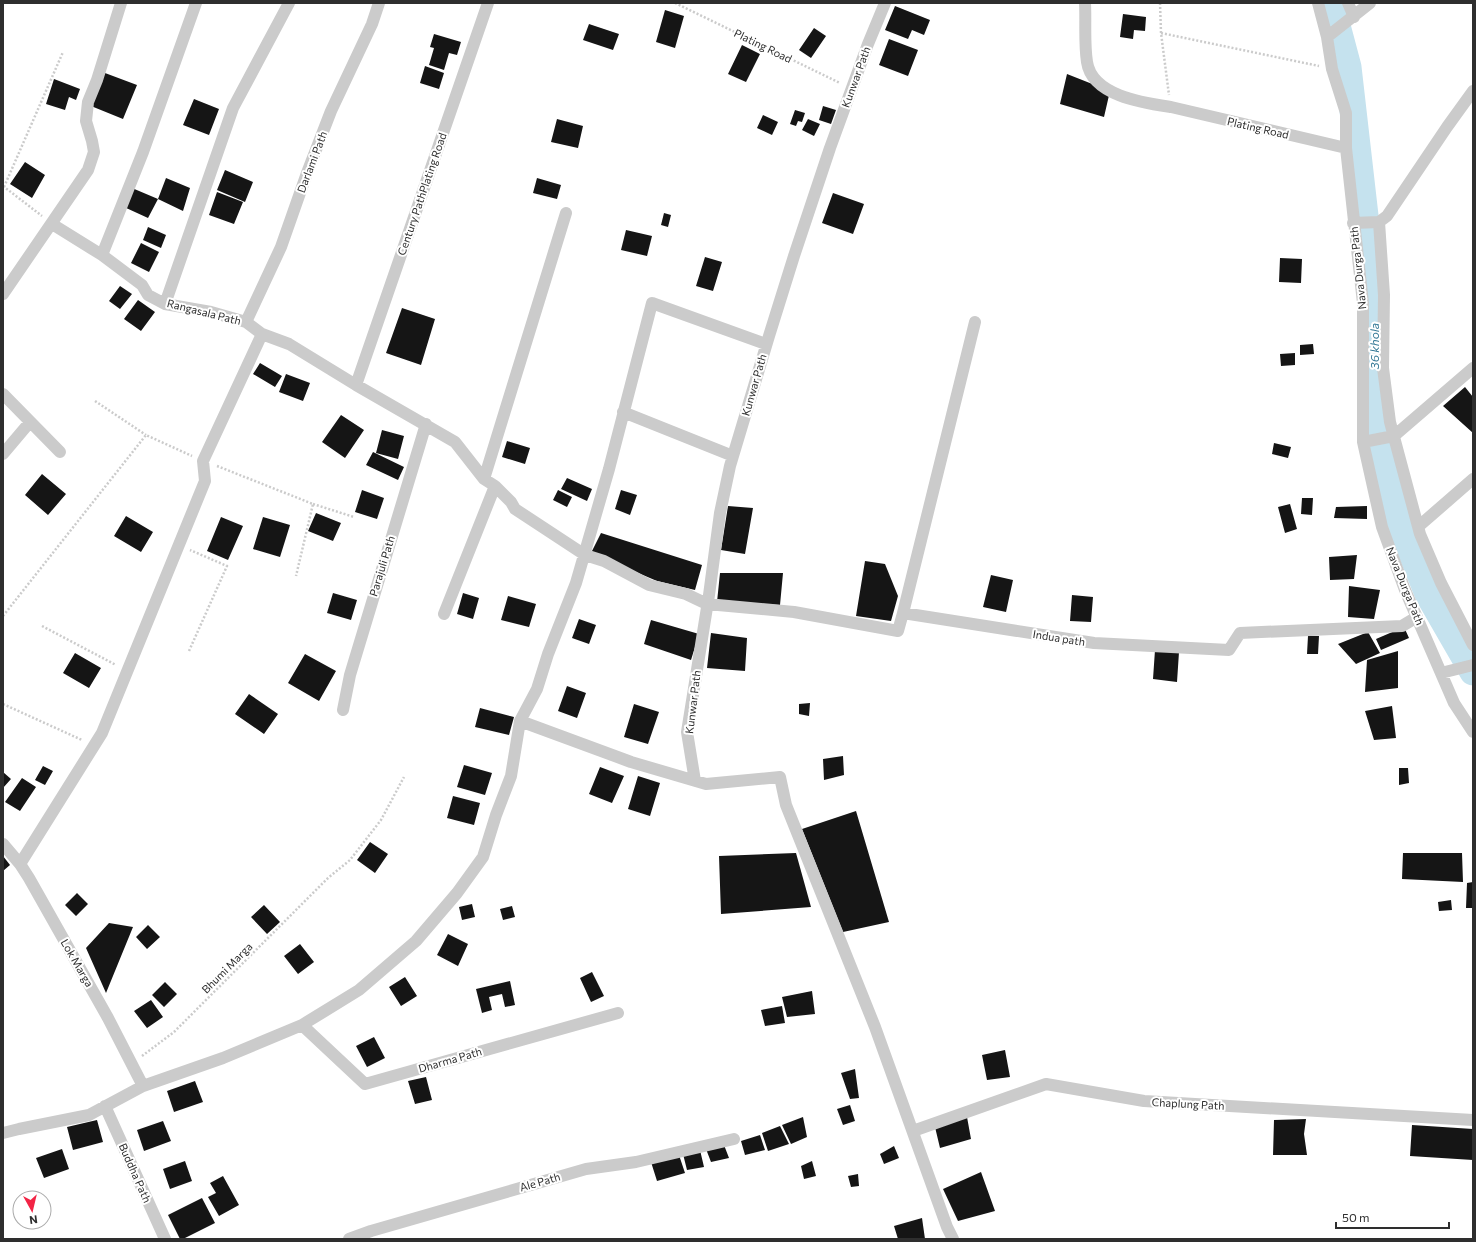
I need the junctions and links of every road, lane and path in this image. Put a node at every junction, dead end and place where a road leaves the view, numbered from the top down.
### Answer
1 (121, 3) edge
2 (196, 3) edge
3 (289, 3) edge
4 (379, 3) edge
5 (488, 3) edge
6 (675, 3) edge
7 (885, 3) edge
8 (1085, 3) edge
9 (1160, 3) edge
10 (1318, 3) edge
11 (1348, 3) edge
12 (1370, 3) edge
13 (1354, 17) junction
14 (1161, 33) junction
15 (1327, 36) junction
16 (63, 52) dead end
17 (1332, 69) junction
18 (852, 88) junction
19 (1473, 91) edge
20 (1171, 107) junction
21 (1346, 148) junction
22 (4, 187) edge
23 (566, 213) dead end
24 (1379, 222) junction
25 (1353, 223) junction
26 (52, 224) junction
27 (102, 255) junction
28 (3, 294) edge
29 (165, 304) junction
30 (246, 322) junction
31 (975, 322) dead end
32 (262, 334) junction
33 (766, 344) junction
34 (1473, 368) edge
35 (356, 385) junction
36 (3, 394) edge
37 (95, 401) dead end
38 (623, 412) junction
39 (30, 422) junction
40 (426, 424) junction
41 (146, 435) junction
42 (1394, 436) junction
43 (1363, 442) junction
44 (60, 452) dead end
45 (3, 454) edge
46 (733, 456) junction
47 (202, 461) junction
48 (484, 479) junction
49 (1473, 479) edge
50 (495, 486) junction
51 (313, 504) junction
52 (354, 517) dead end
53 (1419, 526) junction
54 (179, 545) junction
55 (585, 555) junction
56 (296, 576) dead end
57 (707, 604) junction
58 (903, 613) junction
59 (444, 614) dead end
60 (3, 616) edge
61 (1417, 617) junction
62 (42, 626) dead end
63 (1473, 645) edge
64 (189, 650) dead end
65 (1473, 664) edge
66 (128, 671) junction
67 (1441, 673) junction
68 (3, 704) edge
69 (343, 710) dead end
70 (520, 721) junction
71 (1473, 732) edge
72 (95, 746) junction
73 (404, 777) dead end
74 (695, 780) junction
75 (3, 844) edge
76 (20, 864) junction
77 (618, 1013) dead end
78 (302, 1025) junction
79 (132, 1064) junction
80 (143, 1086) junction
81 (105, 1106) junction
82 (1473, 1120) edge
83 (913, 1131) junction
84 (3, 1133) edge
85 (734, 1139) dead end
86 (165, 1239) edge
87 (350, 1239) edge
88 (953, 1239) edge

1 - 26 street
2 - 27 street
3 - 29 street
4 - 30 street, Darlami Path
5 - 35 street, Century PathPlating Road
6 - 18 path, Plating Road
7 - 18 street, Kunwar Path
8 - 20 street
9 - 14 path
10 - 15 street, Nava Durga Path
11 - 13 street
12 - 13 street
13 - 15 street
14 - 17 path
14 - 20 path
15 - 17 street, Nava Durga Path
16 - 22 path
17 - 21 street, Nava Durga Path
18 - 33 street, Kunwar Path
19 - 24 street
20 - 21 street, Plating Road
21 - 25 street, Nava Durga Path
22 - 26 path
23 - 48 street
24 - 25 street
24 - 42 street
25 - 43 street, Nava Durga Path
26 - 27 street, Rangasala Path
26 - 28 street
27 - 29 street, Rangasala Path
29 - 30 street, Rangasala Path
30 - 32 street, Rangasala Path
31 - 58 street
32 - 35 street, Rangasala Path
32 - 47 street
33 - 38 street
33 - 46 street, Kunwar Path
34 - 42 street
35 - 40 street, Rangasala Path
36 - 39 street
37 - 41 path
38 - 46 street
38 - 55 street
39 - 44 street
39 - 45 street
40 - 48 street, Rangasala Path
40 - 69 street, Parajuli Path
41 - 47 path
41 - 60 path
42 - 43 street
42 - 53 street
43 - 61 street, Nava Durga Path
46 - 57 street, Kunwar Path
47 - 51 path
47 - 54 street
48 - 50 street, Rangasala Path
49 - 53 street
50 - 55 street, Rangasala Path
50 - 59 street
51 - 52 path
51 - 56 path
53 - 63 street
54 - 64 path
54 - 66 street
55 - 57 street, Rangasala Path
55 - 70 street
57 - 58 street
57 - 74 street, Kunwar Path
58 - 61 street, Indua path
61 - 67 street, Nava Durga Path
62 - 66 path
65 - 67 street
66 - 72 street
67 - 71 street, Nava Durga Path
68 - 72 path
70 - 74 street
70 - 78 street
72 - 76 street
73 - 79 path, Bhumi Marga
74 - 83 street
75 - 76 street, Lok Marga
76 - 79 street, Lok Marga
77 - 78 street, Dharma Path
78 - 80 street
79 - 80 street, Lok Marga
80 - 81 street
81 - 84 street
81 - 86 street, Buddha Path
82 - 83 street, Chaplung Path
83 - 88 street
85 - 87 street, Ale Path

